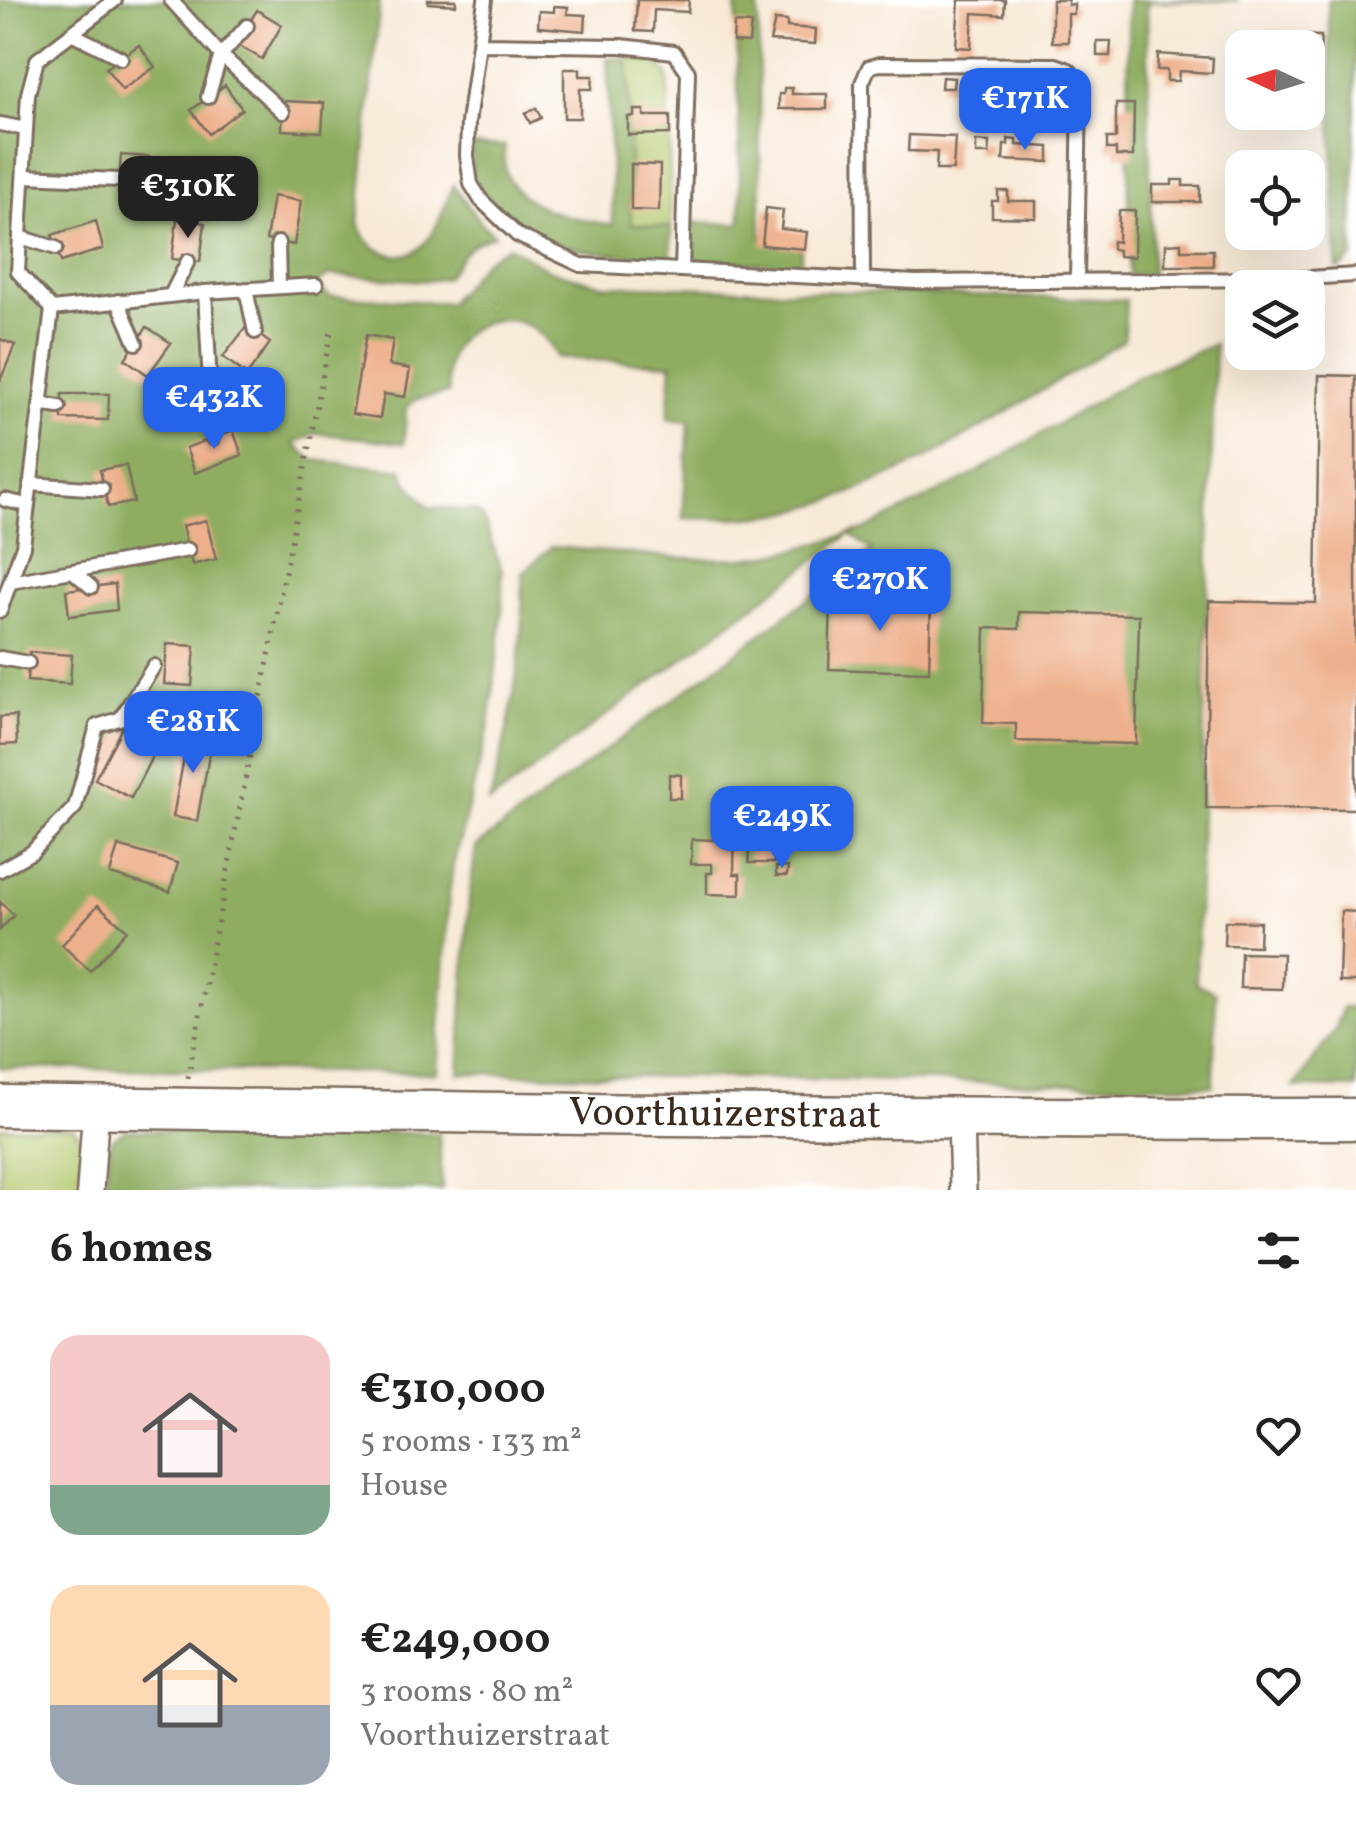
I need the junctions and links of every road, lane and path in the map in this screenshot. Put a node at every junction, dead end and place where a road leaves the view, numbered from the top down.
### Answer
1 (115, 0) edge
2 (171, 0) edge
3 (485, 0) edge
4 (247, 26) dead end
5 (71, 33) junction
6 (479, 44) junction
7 (221, 55) junction
8 (121, 58) dead end
9 (208, 98) dead end
10 (283, 112) dead end
11 (0, 124) edge
12 (26, 130) junction
13 (24, 176) junction
14 (119, 180) dead end
15 (20, 237) junction
16 (278, 242) dead end
17 (56, 248) dead end
18 (188, 261) dead end
19 (682, 270) junction
20 (0, 272) edge
21 (18, 272) junction
22 (1356, 275) edge
23 (863, 280) junction
24 (1076, 281) junction
25 (316, 284) dead end
26 (279, 287) junction
27 (246, 289) junction
28 (206, 292) junction
29 (171, 296) junction
30 (118, 301) junction
31 (52, 309) junction
32 (254, 332) dead end
33 (331, 332) dead end
34 (136, 343) dead end
35 (40, 404) junction
36 (59, 407) dead end
37 (213, 438) dead end
38 (30, 484) junction
39 (102, 490) dead end
40 (5, 500) dead end
41 (28, 505) junction
42 (188, 550) dead end
43 (74, 572) junction
44 (8, 573) edge
45 (91, 587) dead end
46 (0, 611) edge
47 (0, 658) edge
48 (28, 663) dead end
49 (154, 666) dead end
50 (163, 704) dead end
51 (120, 718) junction
52 (0, 870) edge
53 (0, 1106) edge
54 (96, 1107) junction
55 (186, 1111) junction
56 (962, 1119) junction
57 (1356, 1119) edge
58 (90, 1190) edge
59 (963, 1190) edge

1 - 5 lane
2 - 7 lane
3 - 6 lane
4 - 7 lane
5 - 8 lane
5 - 12 lane
6 - 19 lane
6 - 19 lane
7 - 9 lane
7 - 10 lane
11 - 12 lane
12 - 13 lane
13 - 14 lane
13 - 15 lane
15 - 17 lane
15 - 21 lane
16 - 26 lane
18 - 29 lane
19 - 23 lane
20 - 21 lane
21 - 31 lane
22 - 24 lane
23 - 24 lane
23 - 24 lane
25 - 26 lane
26 - 27 lane
27 - 28 lane
27 - 32 lane
28 - 29 lane
28 - 37 lane
29 - 30 lane
30 - 31 lane
30 - 34 lane
31 - 35 lane
33 - 55 path
35 - 36 lane
35 - 38 lane
38 - 39 lane
38 - 41 lane
40 - 41 lane
41 - 44 lane
42 - 43 lane
43 - 44 lane
43 - 45 lane
44 - 46 lane
47 - 48 lane
49 - 51 lane
50 - 51 lane
51 - 52 lane
53 - 54 main road, Voorthuizerstraat
54 - 55 main road, Voorthuizerstraat
54 - 58 street
55 - 56 main road, Voorthuizerstraat
56 - 57 main road, Voorthuizerstraat
56 - 59 street

